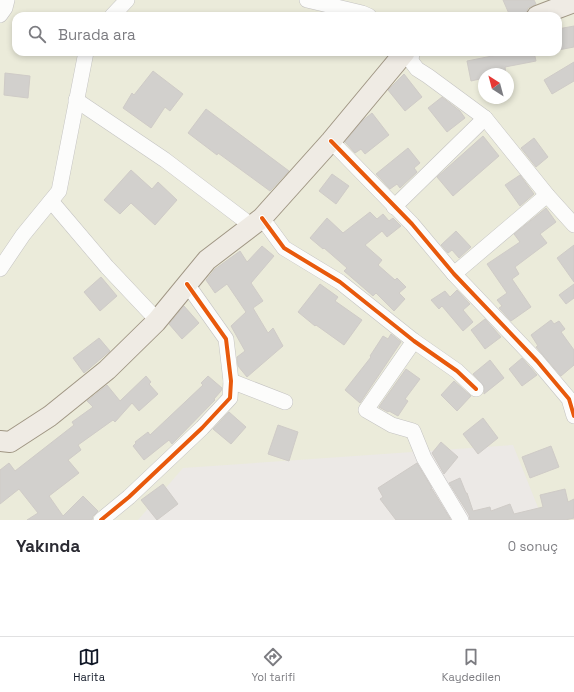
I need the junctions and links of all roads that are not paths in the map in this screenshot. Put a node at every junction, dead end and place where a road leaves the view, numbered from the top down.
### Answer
1 (8, 0) edge
2 (128, 0) edge
3 (307, 0) edge
4 (574, 2) edge
5 (116, 12) edge
6 (358, 12) edge
7 (548, 12) edge
8 (0, 16) edge
9 (85, 56) edge
10 (401, 56) edge
11 (412, 56) edge
12 (76, 100) junction
13 (485, 118) junction
14 (330, 141) junction
15 (546, 195) junction
16 (51, 201) junction
17 (394, 207) junction
18 (257, 222) junction
19 (574, 225) edge
20 (0, 269) edge
21 (454, 274) junction
22 (187, 284) junction
23 (157, 320) junction
24 (414, 341) junction
25 (231, 381) junction
26 (476, 389) dead end
27 (285, 402) dead end
28 (574, 416) edge
29 (0, 441) edge
30 (101, 520) edge
31 (460, 520) edge

1 - 8 street
2 - 5 street
3 - 6 street
4 - 7 main road
9 - 12 street
10 - 14 main road
11 - 13 street
12 - 16 street
12 - 18 street
13 - 15 street
13 - 17 street
14 - 17 street
14 - 18 main road
15 - 19 street
15 - 21 street
16 - 20 street
16 - 23 street
17 - 21 street
18 - 22 main road
18 - 24 street
21 - 28 street
22 - 23 main road
22 - 25 street
23 - 29 main road
24 - 26 street
24 - 31 street
25 - 27 street
25 - 30 street

